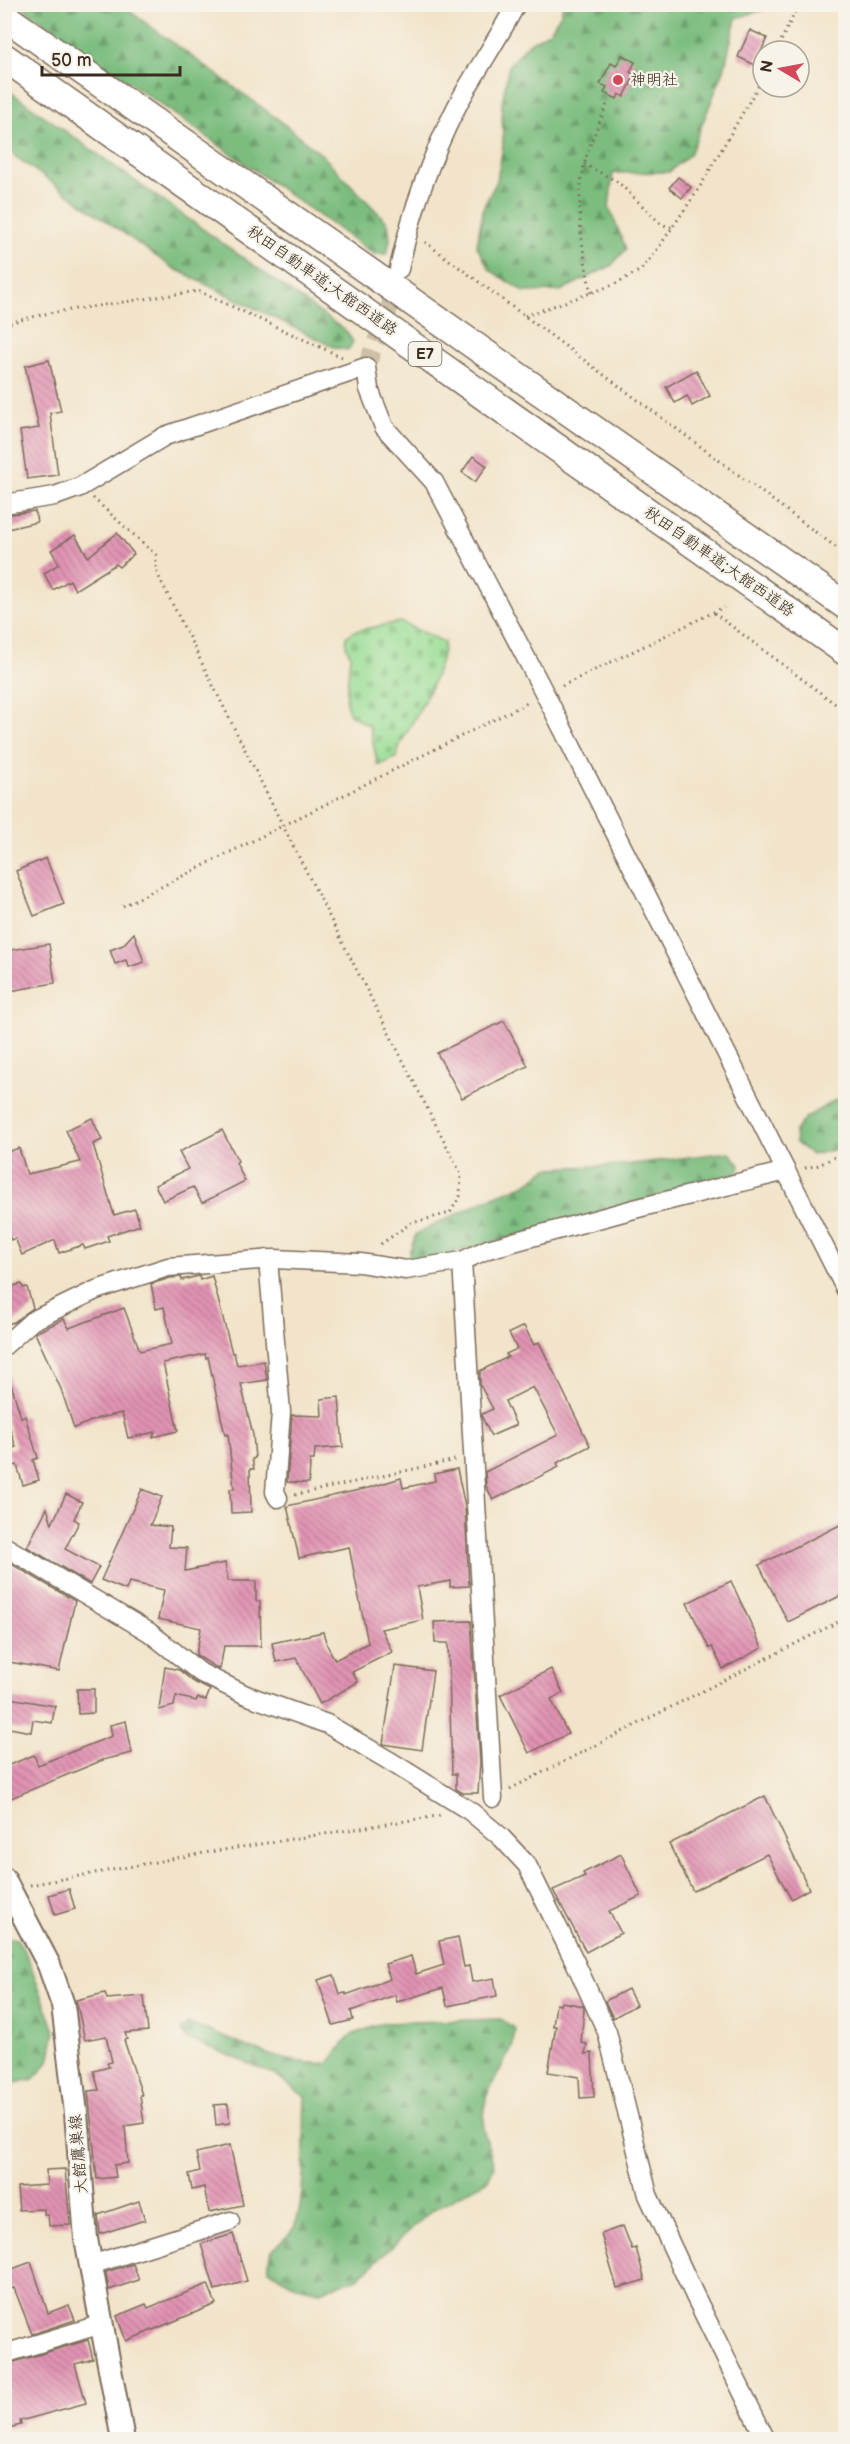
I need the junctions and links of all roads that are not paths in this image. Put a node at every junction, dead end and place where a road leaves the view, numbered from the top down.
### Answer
1 (516, 4) edge
2 (4, 16) edge
3 (4, 57) edge
4 (399, 269) tunnel mouth
5 (4, 504) edge
6 (846, 606) edge
7 (846, 652) edge
8 (786, 1171) junction
9 (268, 1259) junction
10 (462, 1261) junction
11 (846, 1290) edge
12 (4, 1346) edge
13 (278, 1498) road end
14 (4, 1546) edge
15 (493, 1798) road end
16 (7, 1884) edge
17 (230, 2221) dead end
18 (91, 2265) junction
19 (102, 2324) junction
20 (4, 2354) edge
21 (123, 2439) edge
22 (766, 2439) edge

1 - 4 street
2 - 6 highway, E7
3 - 7 highway, 秋田自動車道;大館西道路 / E7
5 - 8 street
8 - 10 street
8 - 11 street
9 - 10 street
9 - 12 street
9 - 13 street
10 - 15 street
14 - 22 street
16 - 18 main road, 大館鷹巣線
17 - 18 street
18 - 19 main road, 大館鷹巣線
19 - 20 street
19 - 21 main road, 大館鷹巣線

